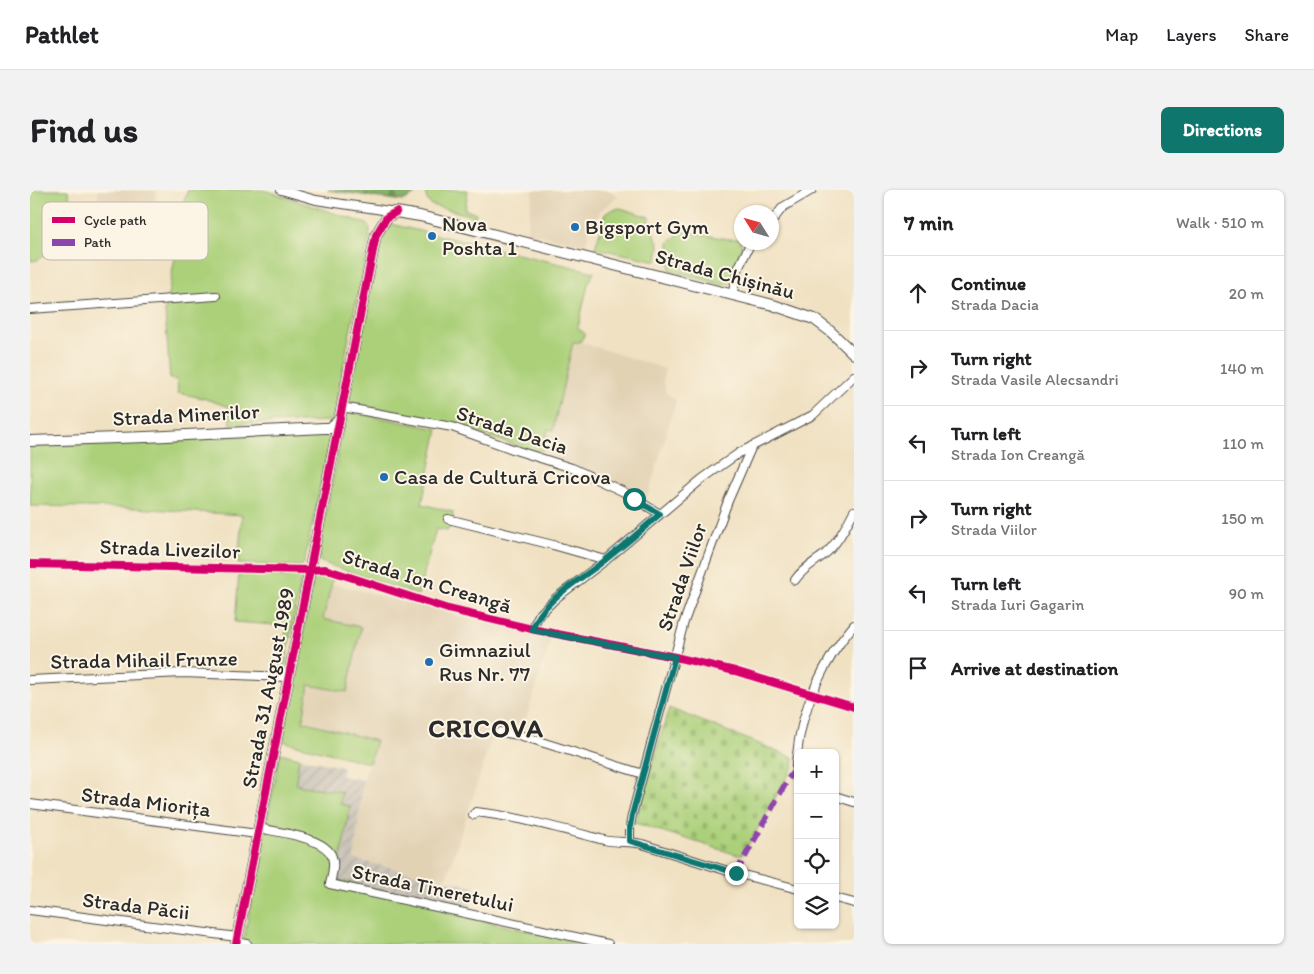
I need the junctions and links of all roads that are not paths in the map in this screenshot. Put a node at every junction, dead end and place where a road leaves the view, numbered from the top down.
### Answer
1 (281, 190) edge
2 (812, 190) edge
3 (396, 212) junction
4 (779, 212) edge
5 (747, 250) edge
6 (732, 295) junction
7 (216, 296) dead end
8 (30, 309) edge
9 (854, 354) edge
10 (854, 376) edge
11 (342, 407) junction
12 (340, 419) junction
13 (30, 441) edge
14 (752, 446) junction
15 (854, 511) edge
16 (660, 514) junction
17 (448, 519) dead end
18 (606, 560) junction
19 (30, 564) edge
20 (310, 570) junction
21 (795, 580) dead end
22 (854, 625) edge
23 (532, 630) junction
24 (675, 657) junction
25 (288, 677) junction
26 (30, 680) edge
27 (812, 694) junction
28 (854, 707) edge
29 (500, 732) dead end
30 (798, 749) edge
31 (643, 774) junction
32 (839, 797) edge
33 (854, 802) edge
34 (30, 804) edge
35 (473, 814) dead end
36 (258, 831) junction
37 (630, 841) junction
38 (794, 888) edge
39 (839, 899) edge
40 (854, 903) edge
41 (30, 910) edge
42 (236, 941) edge
43 (247, 944) edge
44 (608, 944) edge

1 - 3 street, Strada Chișinău
2 - 4 street
3 - 6 street, Strada Chișinău
3 - 11 street, Strada 31 August 1989
5 - 6 street
6 - 9 street, Strada Chișinău
7 - 8 street
10 - 14 street
11 - 12 street, Strada 31 August 1989
11 - 16 street, Strada Dacia
12 - 13 street, Strada Minerilor
12 - 20 street, Strada 31 August 1989
14 - 16 street
14 - 24 street, Strada Viilor
15 - 21 street
16 - 18 street
17 - 18 street
18 - 23 street
19 - 20 street, Strada Livezilor
20 - 23 street, Strada Ion Creangă
20 - 25 street, Strada 31 August 1989
22 - 27 street
23 - 24 street, Strada Ion Creangă
24 - 27 street, Strada Ion Creangă
24 - 31 street, Strada Viilor
25 - 26 street, Strada Mihail Frunze
25 - 36 street, Strada 31 August 1989
27 - 28 street, Strada Ion Creangă
27 - 30 street
29 - 31 street
31 - 37 street, Strada Viilor
32 - 33 street
34 - 36 street, Strada Miorița
35 - 37 street
36 - 42 street, Strada 31 August 1989
36 - 44 street, Strada Tineretului
37 - 38 street
39 - 40 street
41 - 42 street, Strada Păcii
42 - 43 street, Strada Păcii

